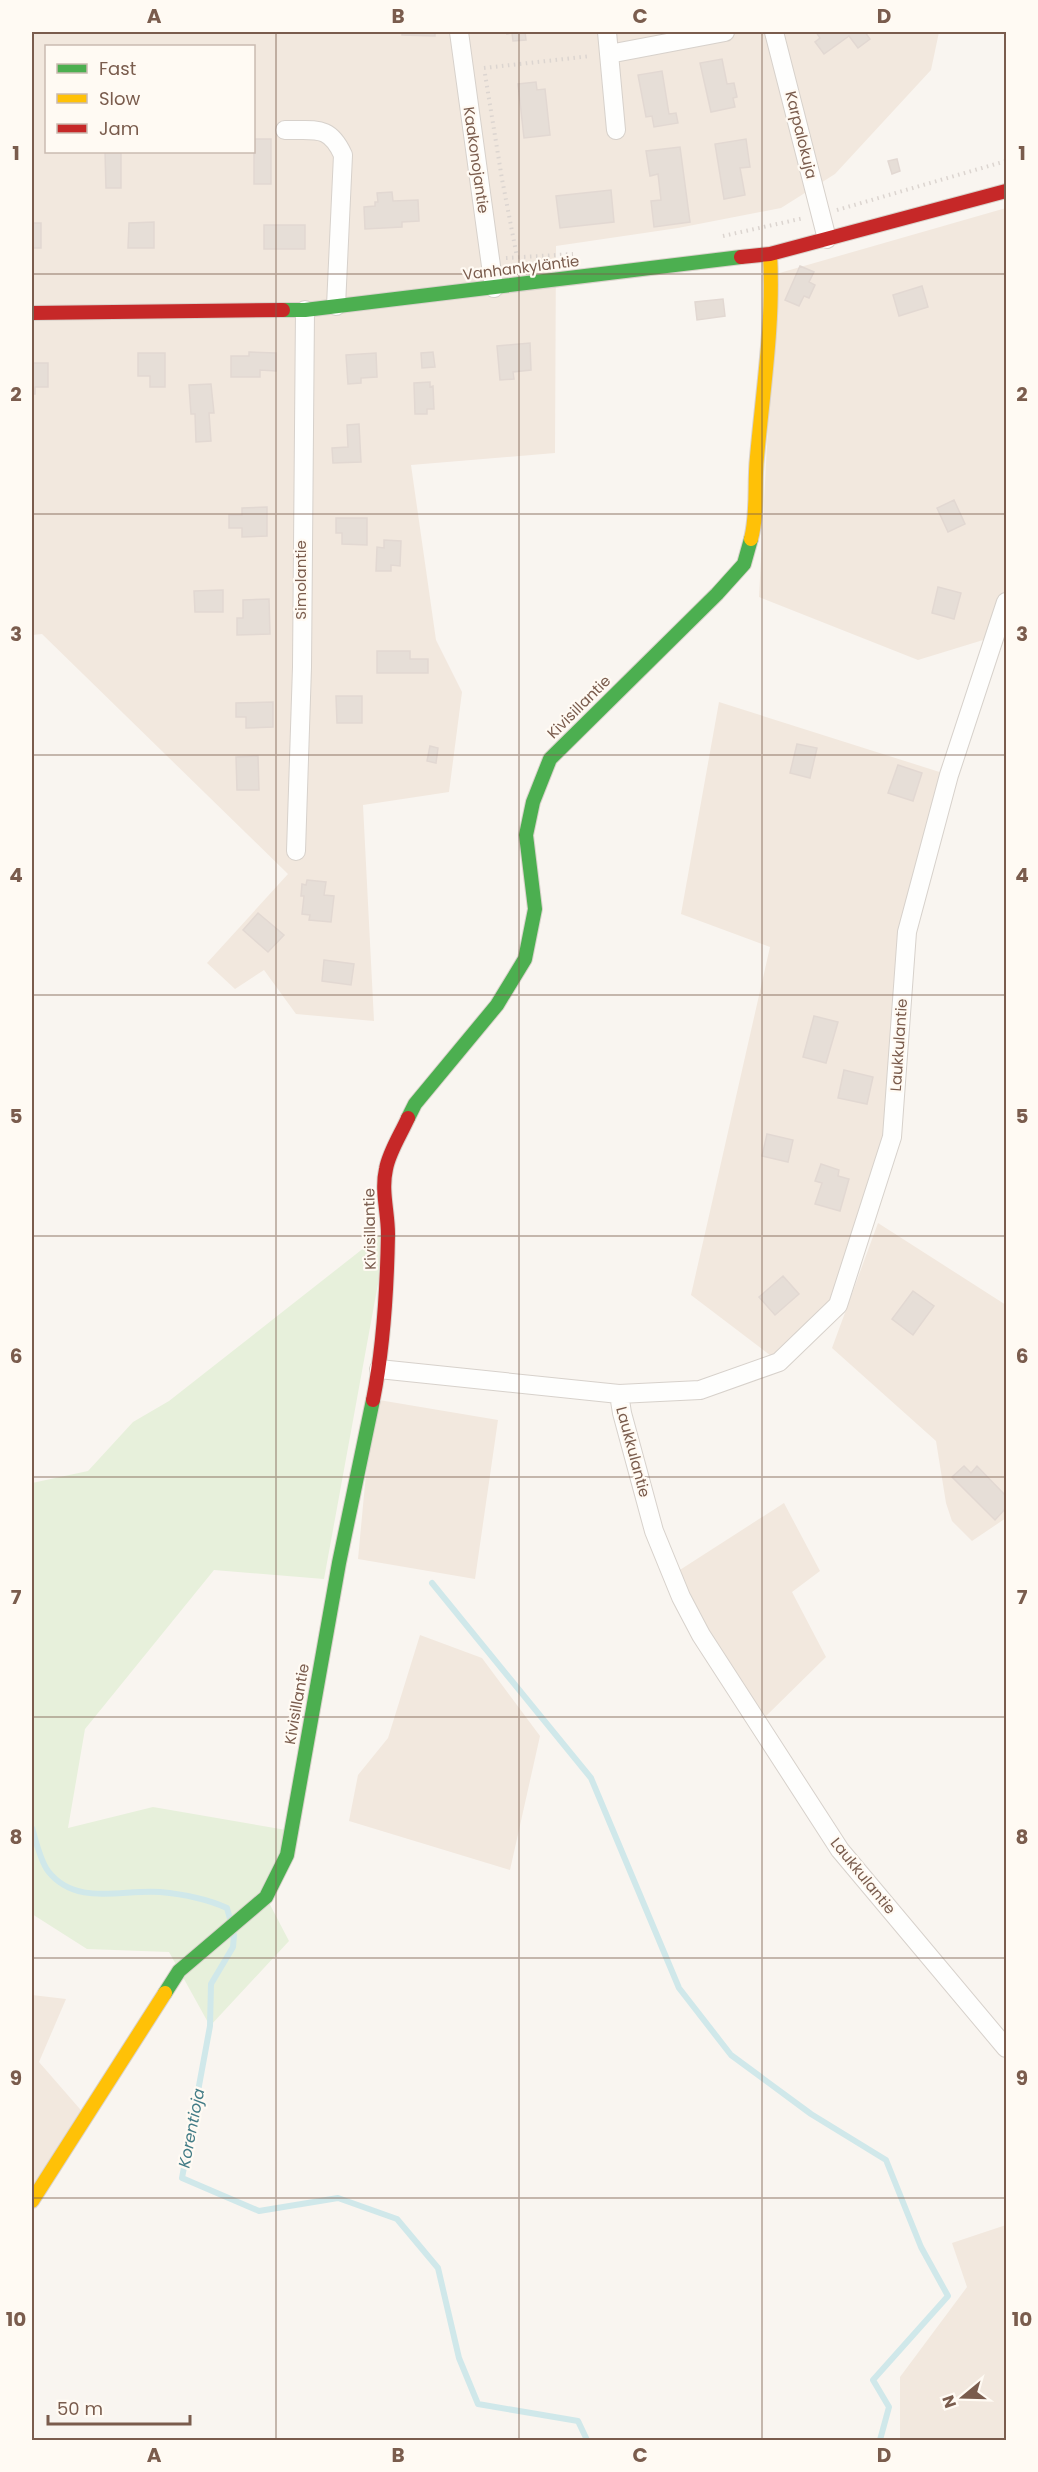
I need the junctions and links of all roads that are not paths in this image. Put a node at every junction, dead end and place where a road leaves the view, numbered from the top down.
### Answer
1 (459, 32) edge
2 (607, 32) edge
3 (725, 32) edge
4 (774, 32) edge
5 (609, 54) junction
6 (616, 129) dead end
7 (285, 130) dead end
8 (1006, 191) edge
9 (827, 239) junction
10 (770, 254) junction
11 (494, 288) junction
12 (336, 306) junction
13 (305, 310) junction
14 (32, 313) edge
15 (1006, 602) edge
16 (296, 851) dead end
17 (379, 1369) junction
18 (619, 1394) junction
19 (1006, 2048) edge
20 (32, 2200) edge

1 - 11 street, Kaakonojantie
2 - 5 street
3 - 5 street
4 - 9 street, Karpalokuja
5 - 6 street
7 - 12 street
8 - 9 street, Vanhankyläntie
9 - 10 street, Vanhankyläntie
10 - 11 street, Vanhankyläntie
10 - 17 street, Kivisillantie
11 - 12 street, Vanhankyläntie
12 - 13 street, Vanhankyläntie
13 - 14 street, Vanhankyläntie
13 - 16 street, Simolantie
15 - 18 street, Laukkulantie
17 - 18 street
17 - 20 street, Kivisillantie
18 - 19 street, Laukkulantie

